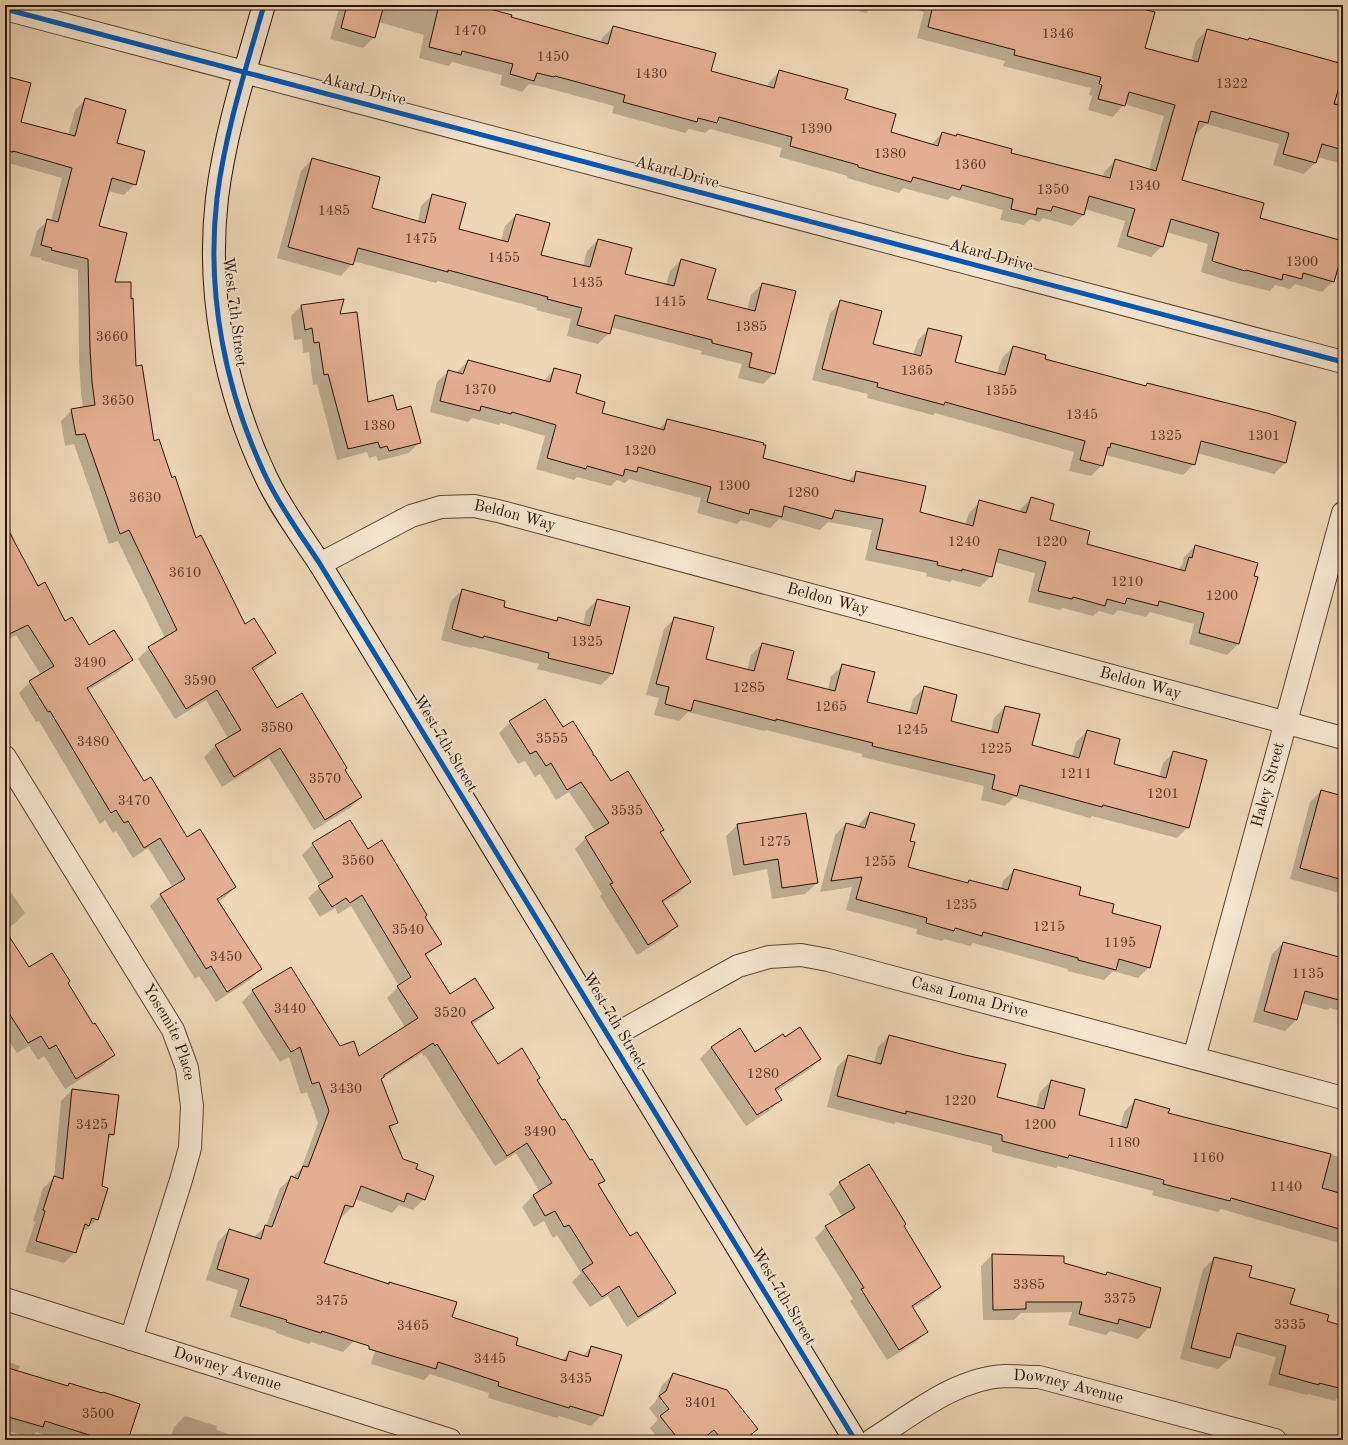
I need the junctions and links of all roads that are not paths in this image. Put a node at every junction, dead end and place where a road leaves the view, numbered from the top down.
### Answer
1 (264, 5) edge
2 (5, 9) edge
3 (245, 72) junction
4 (1343, 362) edge
5 (1343, 513) edge
6 (320, 564) junction
7 (1285, 722) junction
8 (1343, 738) edge
9 (5, 757) edge
10 (610, 1038) junction
11 (1194, 1058) junction
12 (1343, 1098) edge
13 (5, 1299) edge
14 (131, 1339) junction
15 (450, 1440) edge
16 (855, 1440) edge
17 (872, 1440) edge
18 (1274, 1440) edge

1 - 3 street, West 7th Street
2 - 3 street, Akard Drive
3 - 4 street, Akard Drive
3 - 6 street, West 7th Street
5 - 7 street, Haley Street
6 - 7 street, Beldon Way
6 - 10 street, West 7th Street
7 - 8 street, Beldon Way
7 - 11 street, Haley Street
9 - 14 street, Yosemite Place
10 - 11 street, Casa Loma Drive
10 - 16 street, West 7th Street
11 - 12 street, Casa Loma Drive
13 - 14 street, Downey Avenue
14 - 15 street, Downey Avenue
17 - 18 street, Downey Avenue

